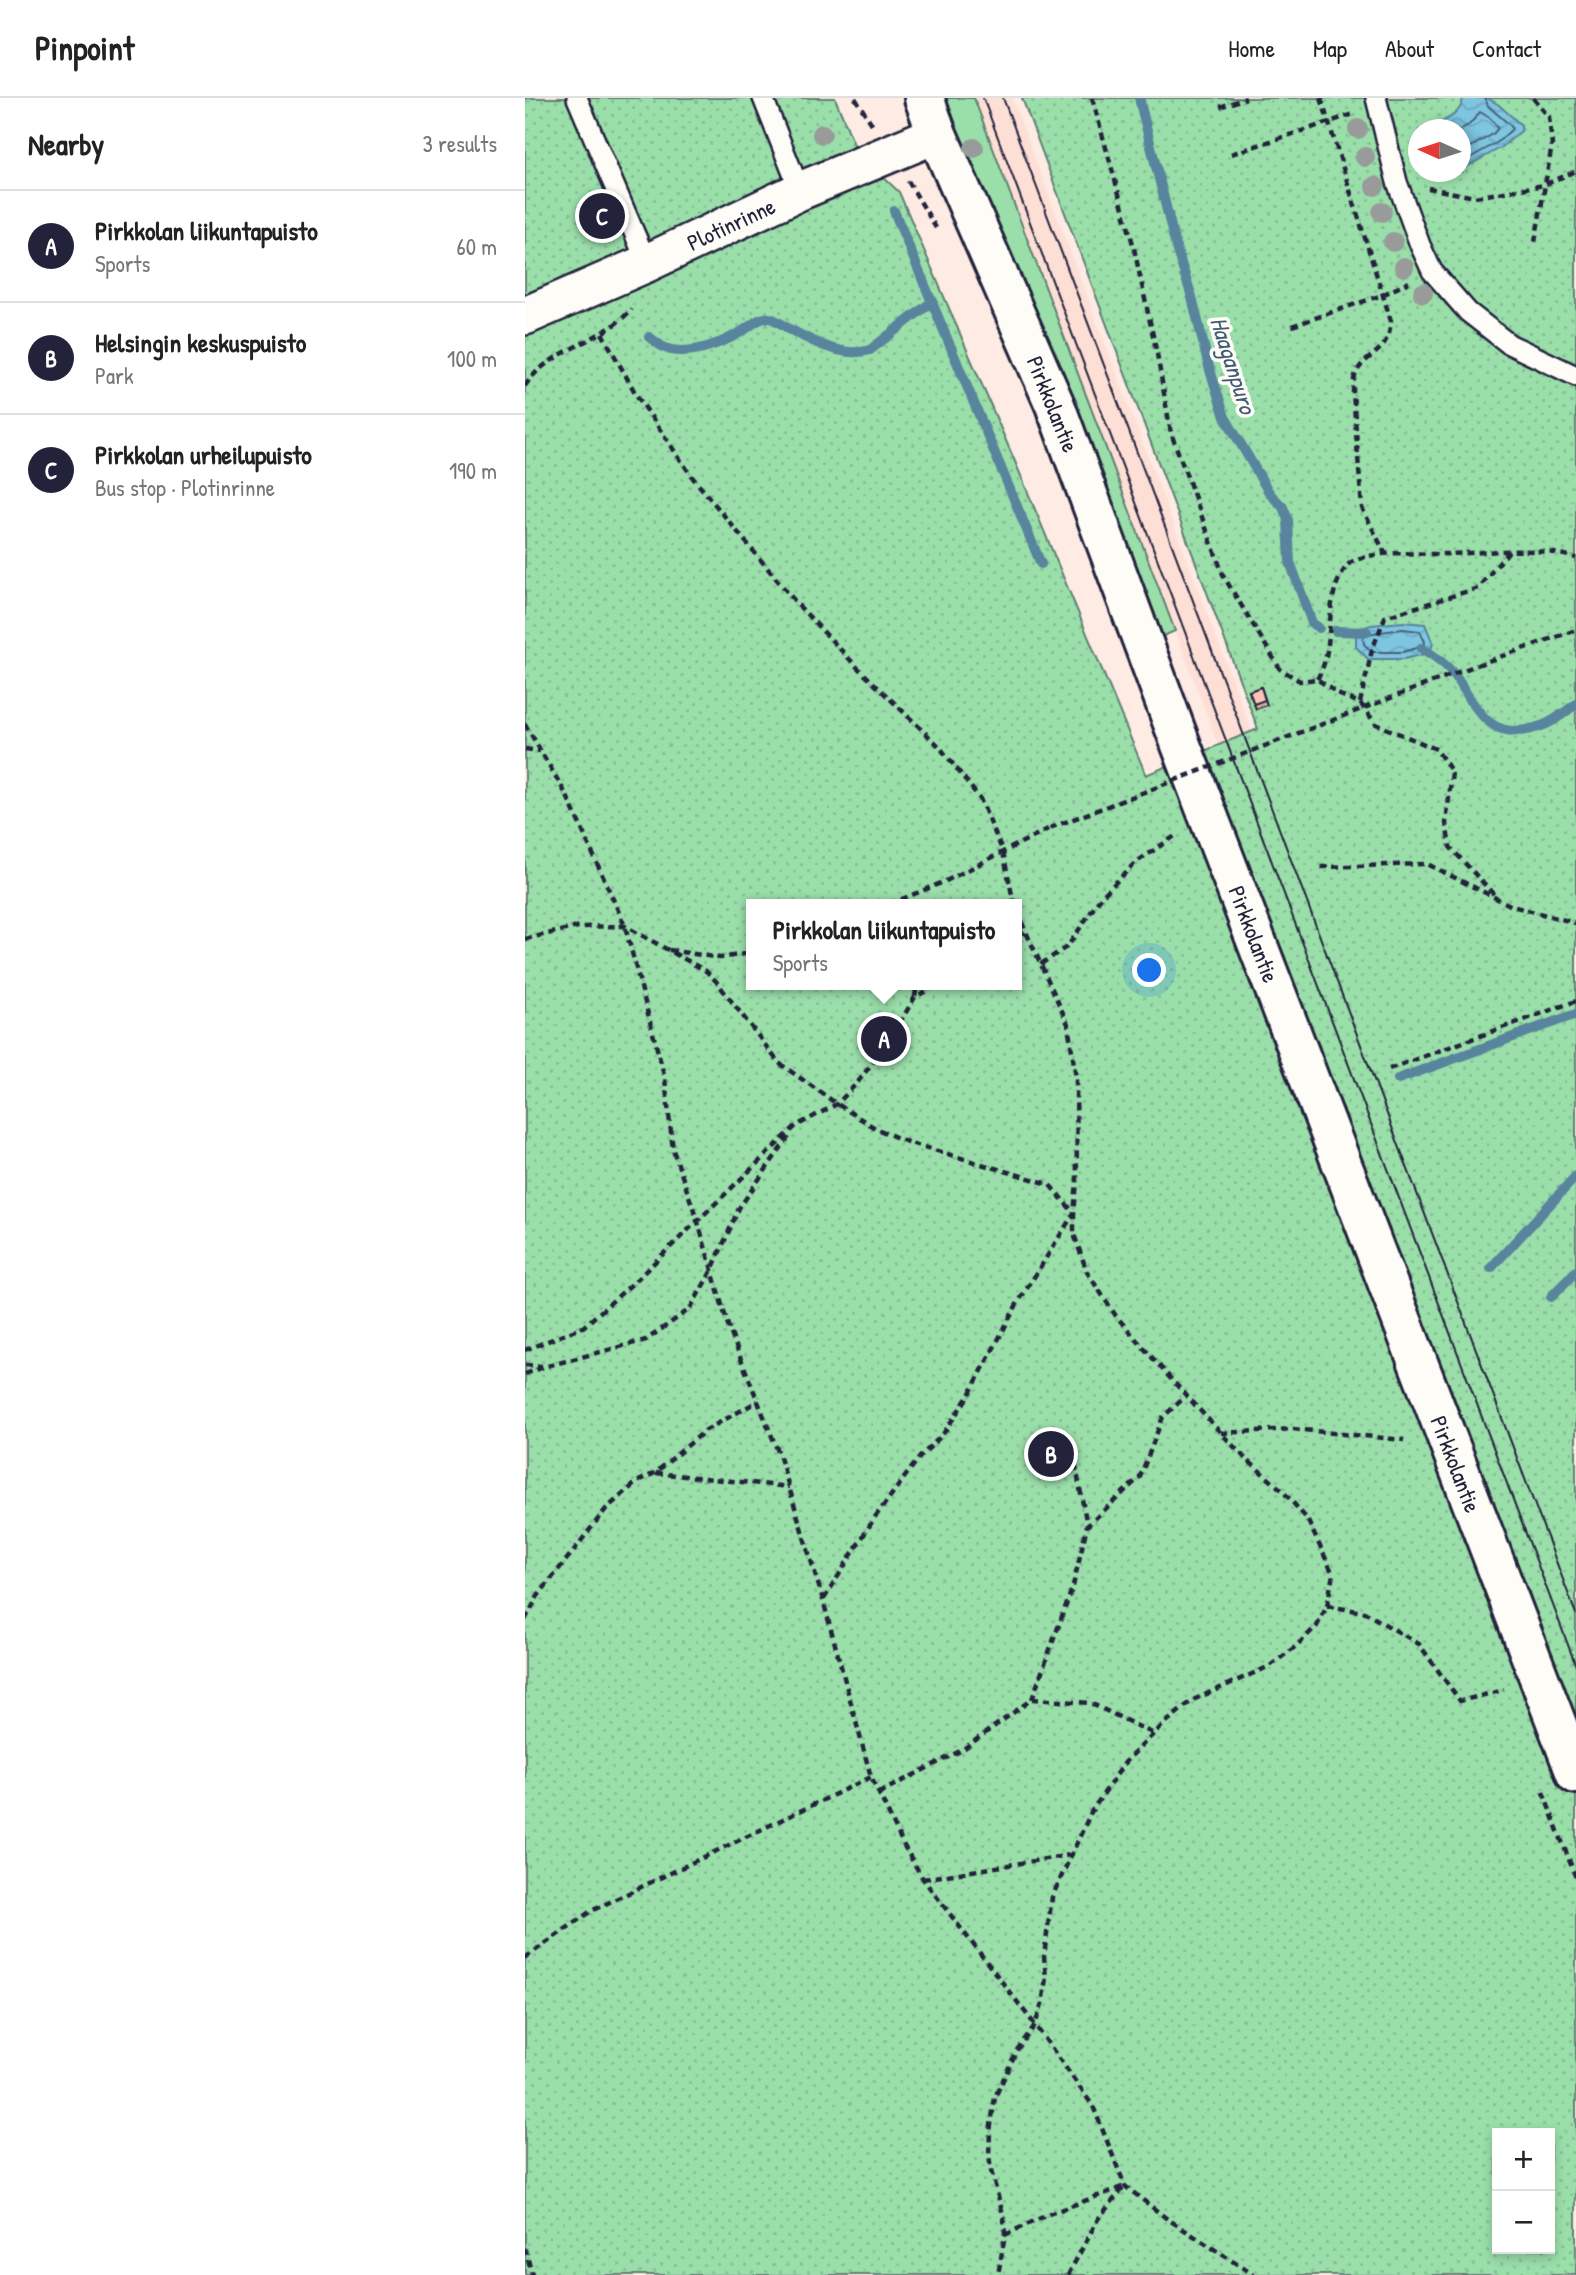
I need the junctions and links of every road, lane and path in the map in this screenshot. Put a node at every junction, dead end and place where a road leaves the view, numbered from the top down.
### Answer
1 (576, 98) edge
2 (763, 98) edge
3 (924, 98) edge
4 (1091, 98) edge
5 (1246, 98) edge
6 (1321, 98) edge
7 (1532, 98) edge
8 (1377, 102) edge
9 (1220, 107) dead end
10 (1328, 121) junction
11 (937, 134) junction
12 (1231, 154) dead end
13 (1576, 171) edge
14 (1397, 182) junction
15 (1544, 185) junction
16 (800, 191) junction
17 (1535, 242) dead end
18 (647, 263) junction
19 (1381, 295) junction
20 (525, 316) edge
21 (1292, 326) dead end
22 (602, 333) junction
23 (1576, 376) edge
24 (525, 386) edge
25 (1509, 551) junction
26 (1385, 553) junction
27 (1576, 558) edge
28 (1576, 630) edge
29 (1317, 679) junction
30 (1360, 703) junction
31 (525, 724) edge
32 (525, 749) edge
33 (541, 751) junction
34 (1178, 834) dead end
35 (1003, 852) junction
36 (1321, 867) dead end
37 (902, 899) edge
38 (1013, 899) edge
39 (1498, 899) junction
40 (1022, 923) edge
41 (1576, 923) edge
42 (625, 926) junction
43 (1026, 932) junction
44 (1022, 938) edge
45 (525, 939) edge
46 (666, 949) junction
47 (746, 954) edge
48 (1041, 964) junction
49 (916, 990) edge
50 (928, 990) edge
51 (915, 997) junction
52 (1576, 1001) edge
53 (1389, 1069) dead end
54 (837, 1104) junction
55 (796, 1126) junction
56 (1074, 1213) junction
57 (698, 1222) junction
58 (712, 1270) junction
59 (525, 1350) edge
60 (525, 1364) edge
61 (547, 1366) junction
62 (525, 1374) edge
63 (1186, 1396) junction
64 (758, 1401) junction
65 (1059, 1432) dead end
66 (1221, 1433) junction
67 (1403, 1440) dead end
68 (655, 1473) junction
69 (789, 1487) junction
70 (1087, 1526) junction
71 (823, 1600) junction
72 (1327, 1606) junction
73 (525, 1620) edge
74 (1504, 1690) dead end
75 (1032, 1699) junction
76 (1154, 1734) junction
77 (1576, 1774) edge
78 (871, 1777) junction
79 (879, 1793) junction
80 (1071, 1855) junction
81 (923, 1879) junction
82 (525, 1958) edge
83 (1035, 2025) junction
84 (1125, 2186) junction
85 (1005, 2235) junction
86 (525, 2248) edge
87 (532, 2275) edge
88 (998, 2275) edge
89 (1068, 2275) edge
90 (1254, 2275) edge

1 - 18 lane
2 - 16 lane
3 - 11 main road, Pirkkolantie
4 - 29 path
5 - 9 path
6 - 10 path
7 - 15 path
8 - 10 path
8 - 14 lane
10 - 12 path
10 - 19 path
11 - 16 street, Plotinrinne
11 - 77 main road, Pirkkolantie
13 - 15 path
14 - 15 path
14 - 23 lane
15 - 17 path
16 - 18 street, Plotinrinne
18 - 20 street, Plotinrinne
18 - 22 path
19 - 21 path
19 - 26 path
22 - 24 path
22 - 35 path
25 - 26 path
25 - 27 path
25 - 30 path
26 - 29 path
28 - 35 path, bridge
29 - 30 path
30 - 39 path
31 - 33 path
32 - 33 path
33 - 42 path
34 - 48 path
35 - 37 path
35 - 38 path
36 - 39 path
39 - 41 path
40 - 43 path
42 - 45 path
42 - 46 path
42 - 57 path
43 - 44 path
43 - 48 path
46 - 47 path
46 - 54 path
48 - 56 path
49 - 51 path
50 - 51 path
51 - 54 path
52 - 53 path
54 - 55 path
54 - 56 path
55 - 57 path
55 - 58 path
56 - 63 path
56 - 71 path
57 - 58 path
57 - 59 path
58 - 61 path
58 - 64 path
60 - 61 path
61 - 62 path
63 - 66 path
63 - 70 path
64 - 68 path
64 - 69 path
65 - 70 path
66 - 67 path
66 - 72 path
68 - 69 path
68 - 73 path
69 - 71 path
70 - 75 path
71 - 78 path
72 - 74 path
72 - 76 path
75 - 76 path
75 - 79 path
76 - 80 path
78 - 79 path
78 - 82 path
79 - 81 path
80 - 81 path
80 - 83 path
81 - 83 path
83 - 84 path
83 - 85 path
84 - 85 path
84 - 89 path
84 - 90 path
85 - 88 path
86 - 87 path

